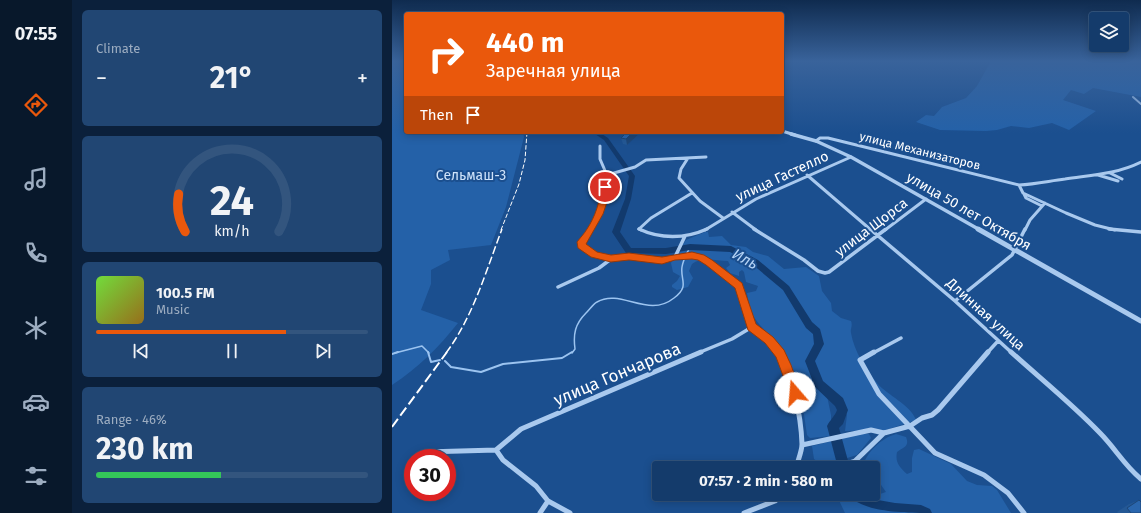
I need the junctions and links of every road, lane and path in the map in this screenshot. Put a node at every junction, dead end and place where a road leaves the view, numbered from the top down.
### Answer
1 (1133, 97) dead end
2 (1141, 104) edge
3 (784, 132) edge
4 (816, 141) junction
5 (600, 146) dead end
6 (706, 157) dead end
7 (851, 157) junction
8 (688, 158) junction
9 (1141, 162) edge
10 (1110, 173) junction
11 (607, 175) junction
12 (807, 175) junction
13 (1098, 175) junction
14 (1019, 185) junction
15 (692, 193) junction
16 (926, 199) junction
17 (1043, 204) junction
18 (732, 212) junction
19 (723, 218) junction
20 (1141, 232) edge
21 (878, 235) junction
22 (685, 236) junction
23 (1014, 249) junction
24 (675, 257) junction
25 (611, 259) junction
26 (558, 287) dead end
27 (955, 301) junction
28 (1141, 321) edge
29 (752, 327) junction
30 (901, 338) dead end
31 (998, 341) junction
32 (910, 426) junction
33 (884, 432) junction
34 (802, 446) junction
35 (496, 450) junction
36 (456, 452) edge
37 (798, 461) edge
38 (855, 461) edge
39 (1141, 479) edge
40 (548, 501) junction
41 (775, 501) edge
42 (540, 513) edge
43 (570, 513) edge
44 (744, 513) edge
45 (1024, 513) edge

1 - 2 street
3 - 4 street, улица 50 лет Октября
4 - 7 street, улица 50 лет Октября
4 - 14 street, улица Механизаторов
5 - 11 street
6 - 8 street
7 - 12 street, улица Гастелло
7 - 16 street, улица 50 лет Октября
8 - 11 street
8 - 15 street
9 - 10 street, улица Механизаторов
10 - 13 street, улица Механизаторов
10 - 13 street
11 - 25 street
12 - 18 street, улица Гастелло
12 - 21 street, Длинная улица
13 - 14 street, улица Механизаторов
14 - 17 street
15 - 19 street
15 - 22 street, улица Гастелло
16 - 21 street, улица Щорса
16 - 23 street, улица 50 лет Октября
17 - 20 street
17 - 23 street
18 - 19 street, улица Гастелло
18 - 21 street, улица Щорса
19 - 22 street, улица Гастелло
21 - 27 street, Длинная улица
22 - 24 street
23 - 27 street
23 - 28 street, улица 50 лет Октября
24 - 25 street
24 - 29 street
25 - 26 street
27 - 31 street, Длинная улица
29 - 34 street
29 - 35 street, улица Гончарова
30 - 32 street
31 - 32 street
31 - 39 street, Длинная улица
32 - 33 street
32 - 45 street
33 - 34 street
33 - 38 street
34 - 37 street
35 - 36 street
35 - 40 street
40 - 42 street
40 - 43 street
41 - 44 street

